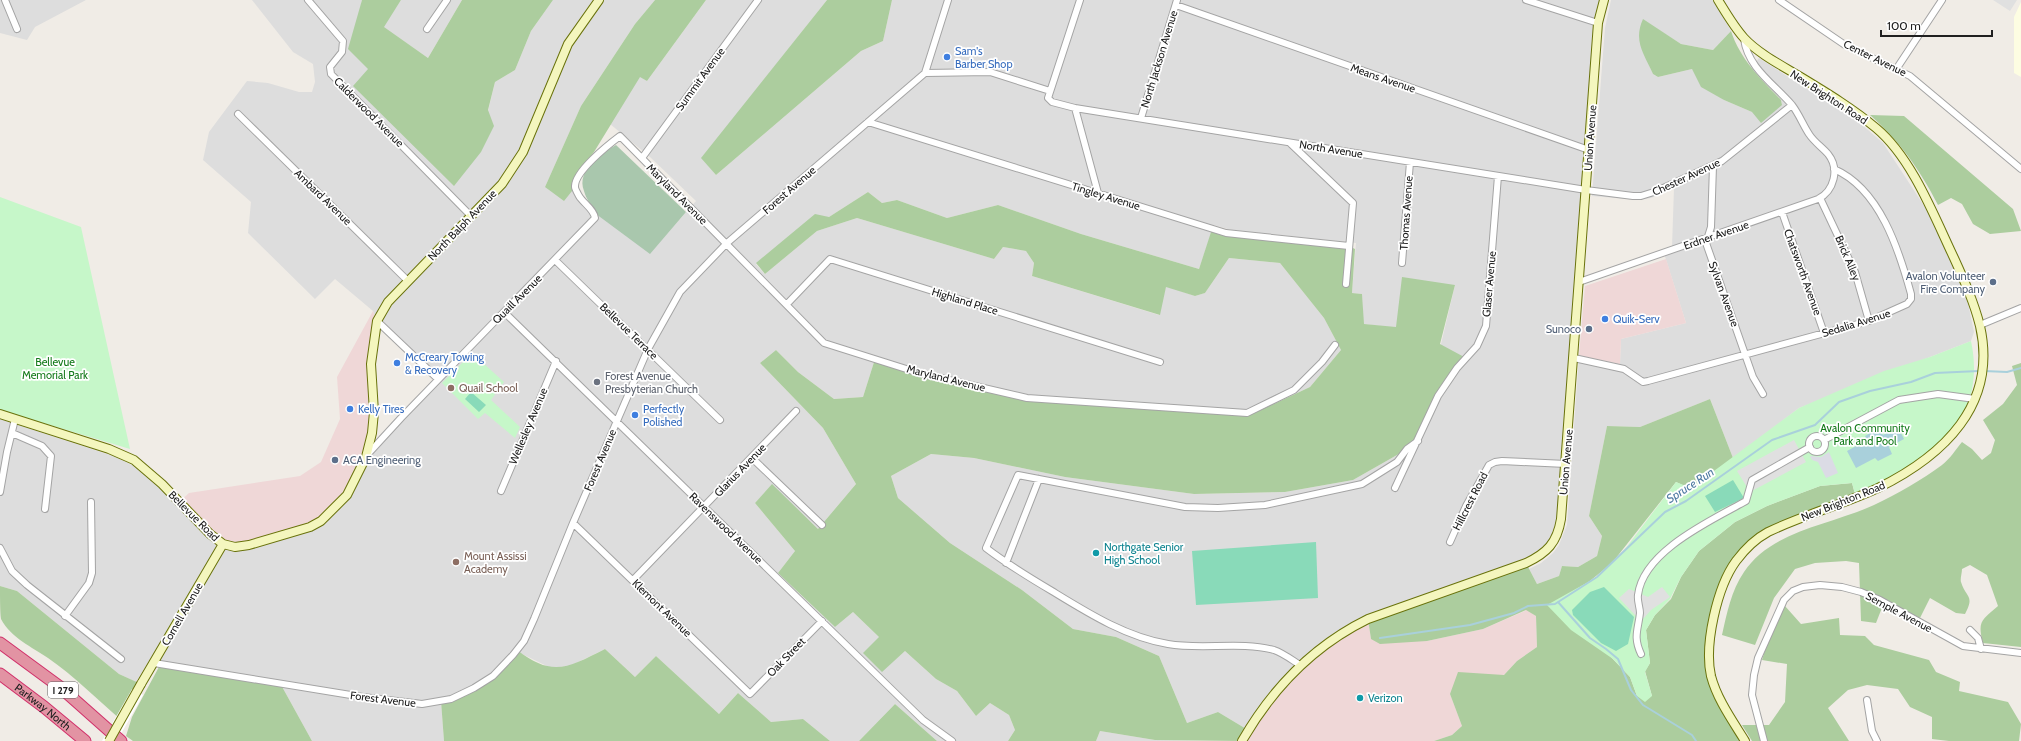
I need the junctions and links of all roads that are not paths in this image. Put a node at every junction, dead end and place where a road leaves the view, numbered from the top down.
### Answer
1 (5, 0) edge
2 (308, 0) edge
3 (447, 0) edge
4 (599, 0) edge
5 (758, 0) edge
6 (948, 0) edge
7 (1080, 0) edge
8 (1526, 0) edge
9 (1604, 0) edge
10 (1718, 0) edge
11 (1779, 0) edge
12 (1938, 1) edge
13 (1177, 3) edge
14 (1598, 23) junction
15 (17, 29) dead end
16 (427, 29) dead end
17 (1744, 39) junction
18 (1897, 68) junction
19 (926, 73) junction
20 (1050, 91) junction
21 (1792, 105) junction
22 (1075, 108) junction
23 (238, 114) dead end
24 (1141, 118) junction
25 (868, 122) junction
26 (620, 136) joint
27 (1290, 143) junction
28 (1589, 150) junction
29 (642, 158) junction
30 (1410, 162) junction
31 (1713, 166) junction
32 (1834, 169) junction
33 (2021, 169) edge
34 (1498, 176) junction
35 (1586, 190) junction
36 (1098, 193) junction
37 (1820, 198) junction
38 (1782, 212) junction
39 (471, 216) junction
40 (1707, 239) junction
41 (727, 243) junction
42 (1349, 246) junction
43 (555, 260) junction
44 (1402, 263) dead end
45 (408, 281) junction
46 (1579, 282) junction
47 (1346, 284) dead end
48 (787, 304) junction
49 (2021, 308) edge
50 (504, 312) junction
51 (377, 321) junction
52 (1869, 321) junction
53 (1980, 325) junction
54 (1824, 332) junction
55 (1335, 345) dead end
56 (648, 349) junction
57 (1746, 354) junction
58 (1574, 358) junction
59 (556, 361) junction
60 (1160, 362) dead end
61 (438, 379) junction
62 (1762, 394) dead end
63 (1975, 399) junction
64 (796, 411) dead end
65 (0, 414) edge
66 (15, 419) junction
67 (720, 420) dead end
68 (617, 422) junction
69 (12, 432) junction
70 (1824, 440) junction
71 (1418, 441) junction
72 (1810, 447) junction
73 (366, 457) junction
74 (752, 458) junction
75 (1566, 464) junction
76 (1039, 480) junction
77 (1395, 488) dead end
78 (501, 491) dead end
79 (0, 492) edge
80 (91, 502) dead end
81 (704, 507) junction
82 (45, 509) dead end
83 (573, 523) junction
84 (822, 525) dead end
85 (1450, 542) dead end
86 (222, 544) junction
87 (0, 548) edge
88 (1006, 563) junction
89 (633, 580) junction
90 (65, 616) junction
91 (822, 621) junction
92 (1970, 630) dead end
93 (0, 643) edge
94 (1981, 649) junction
95 (2021, 652) edge
96 (1641, 654) dead end
97 (121, 659) dead end
98 (154, 663) junction
99 (1300, 665) junction
100 (0, 674) edge
101 (750, 694) joint
102 (1867, 700) dead end
103 (85, 741) edge
104 (109, 741) edge
105 (121, 741) edge
106 (952, 741) edge
107 (1242, 741) edge
108 (1745, 741) edge
109 (1764, 741) edge
110 (1877, 741) edge

1 - 15 street
2 - 39 street, Calderwood Avenue
3 - 16 street
4 - 39 street, North Balph Avenue
5 - 29 street, Summit Avenue
6 - 19 street
7 - 20 street
8 - 14 street
9 - 14 street, Union Avenue
10 - 17 street, New Brighton Road
11 - 18 street, Center Avenue
12 - 18 street
13 - 24 street, North Jackson Avenue
13 - 28 street, Means Avenue
14 - 28 street, Union Avenue
17 - 21 street
17 - 53 street, New Brighton Road
18 - 33 street, Center Avenue
19 - 20 street
19 - 25 street, Forest Avenue
20 - 22 street, North Avenue
21 - 31 street, Chester Avenue
21 - 32 street
22 - 24 street, North Avenue
22 - 36 street
23 - 45 street, Ambard Avenue
24 - 27 street, North Avenue
25 - 36 street, Tingley Avenue
25 - 41 street, Forest Avenue
26 - 29 street, Maryland Avenue
26 - 43 street, Quaill Avenue
27 - 30 street, North Avenue
27 - 42 street
28 - 35 street, Union Avenue
29 - 41 street, Maryland Avenue
30 - 34 street, North Avenue
30 - 44 street, Thomas Avenue
31 - 35 street, Chester Avenue
31 - 40 street, Sylvan Avenue
32 - 37 street
32 - 52 street, Sedalia Avenue
34 - 35 street, North Avenue
34 - 71 street, Glaser Avenue
35 - 46 street, Union Avenue
36 - 42 street, Tingley Avenue
37 - 38 street, Erdner Avenue
37 - 52 street, Brick Alley
38 - 40 street, Erdner Avenue
38 - 54 street, Chatsworth Avenue
39 - 45 street, North Balph Avenue
40 - 46 street, Erdner Avenue
40 - 57 street, Sylvan Avenue
41 - 48 street, Maryland Avenue
41 - 56 street, Forest Avenue
42 - 47 street
43 - 50 street, Quaill Avenue
43 - 56 street, Bellevue Terrace
45 - 51 street, North Balph Avenue
46 - 58 street, Union Avenue
48 - 55 street, Maryland Avenue
48 - 60 street, Highland Place
49 - 53 street
50 - 59 street, Ravenswood Avenue
50 - 61 street, Quaill Avenue
51 - 61 street
51 - 73 street, North Balph Avenue
52 - 54 street, Sedalia Avenue
53 - 63 street, New Brighton Road
54 - 57 street, Sedalia Avenue
56 - 67 street, Bellevue Terrace
56 - 68 street, Forest Avenue
57 - 58 street, Sedalia Avenue
57 - 62 street, Sylvan Avenue
58 - 75 street, Union Avenue
59 - 68 street, Ravenswood Avenue
59 - 78 street, Wellesley Avenue
61 - 73 street, Quaill Avenue
63 - 70 street
63 - 108 street, New Brighton Road
64 - 74 street, Glarius Avenue
65 - 66 street, Bellevue Road
66 - 69 street
66 - 86 street, Bellevue Road
68 - 81 street, Ravenswood Avenue
68 - 83 street, Forest Avenue
69 - 79 street
69 - 82 street
70 - 72 street
70 - 72 street
71 - 76 street
71 - 77 street, Glaser Avenue
72 - 96 street
73 - 86 street, Bellevue Road
74 - 81 street, Glarius Avenue
74 - 84 street
75 - 85 street, Hillcrest Road
75 - 99 street, Union Avenue
76 - 88 street
76 - 88 street
80 - 90 street
81 - 89 street, Glarius Avenue
81 - 91 street, Ravenswood Avenue
83 - 89 street, Klemont Avenue
83 - 98 street, Forest Avenue
86 - 98 street, Cornell Avenue
87 - 90 street
88 - 99 street
89 - 101 street, Klemont Avenue
90 - 97 street
91 - 101 street, Oak Street
91 - 106 street, Ravenswood Avenue
92 - 94 street
93 - 105 highway, I 279
94 - 95 street, Semple Avenue
94 - 109 street, Semple Avenue
98 - 104 street, Cornell Avenue, bridge
99 - 107 street, Union Avenue
100 - 103 highway, Parkway North / I 279
102 - 110 street

